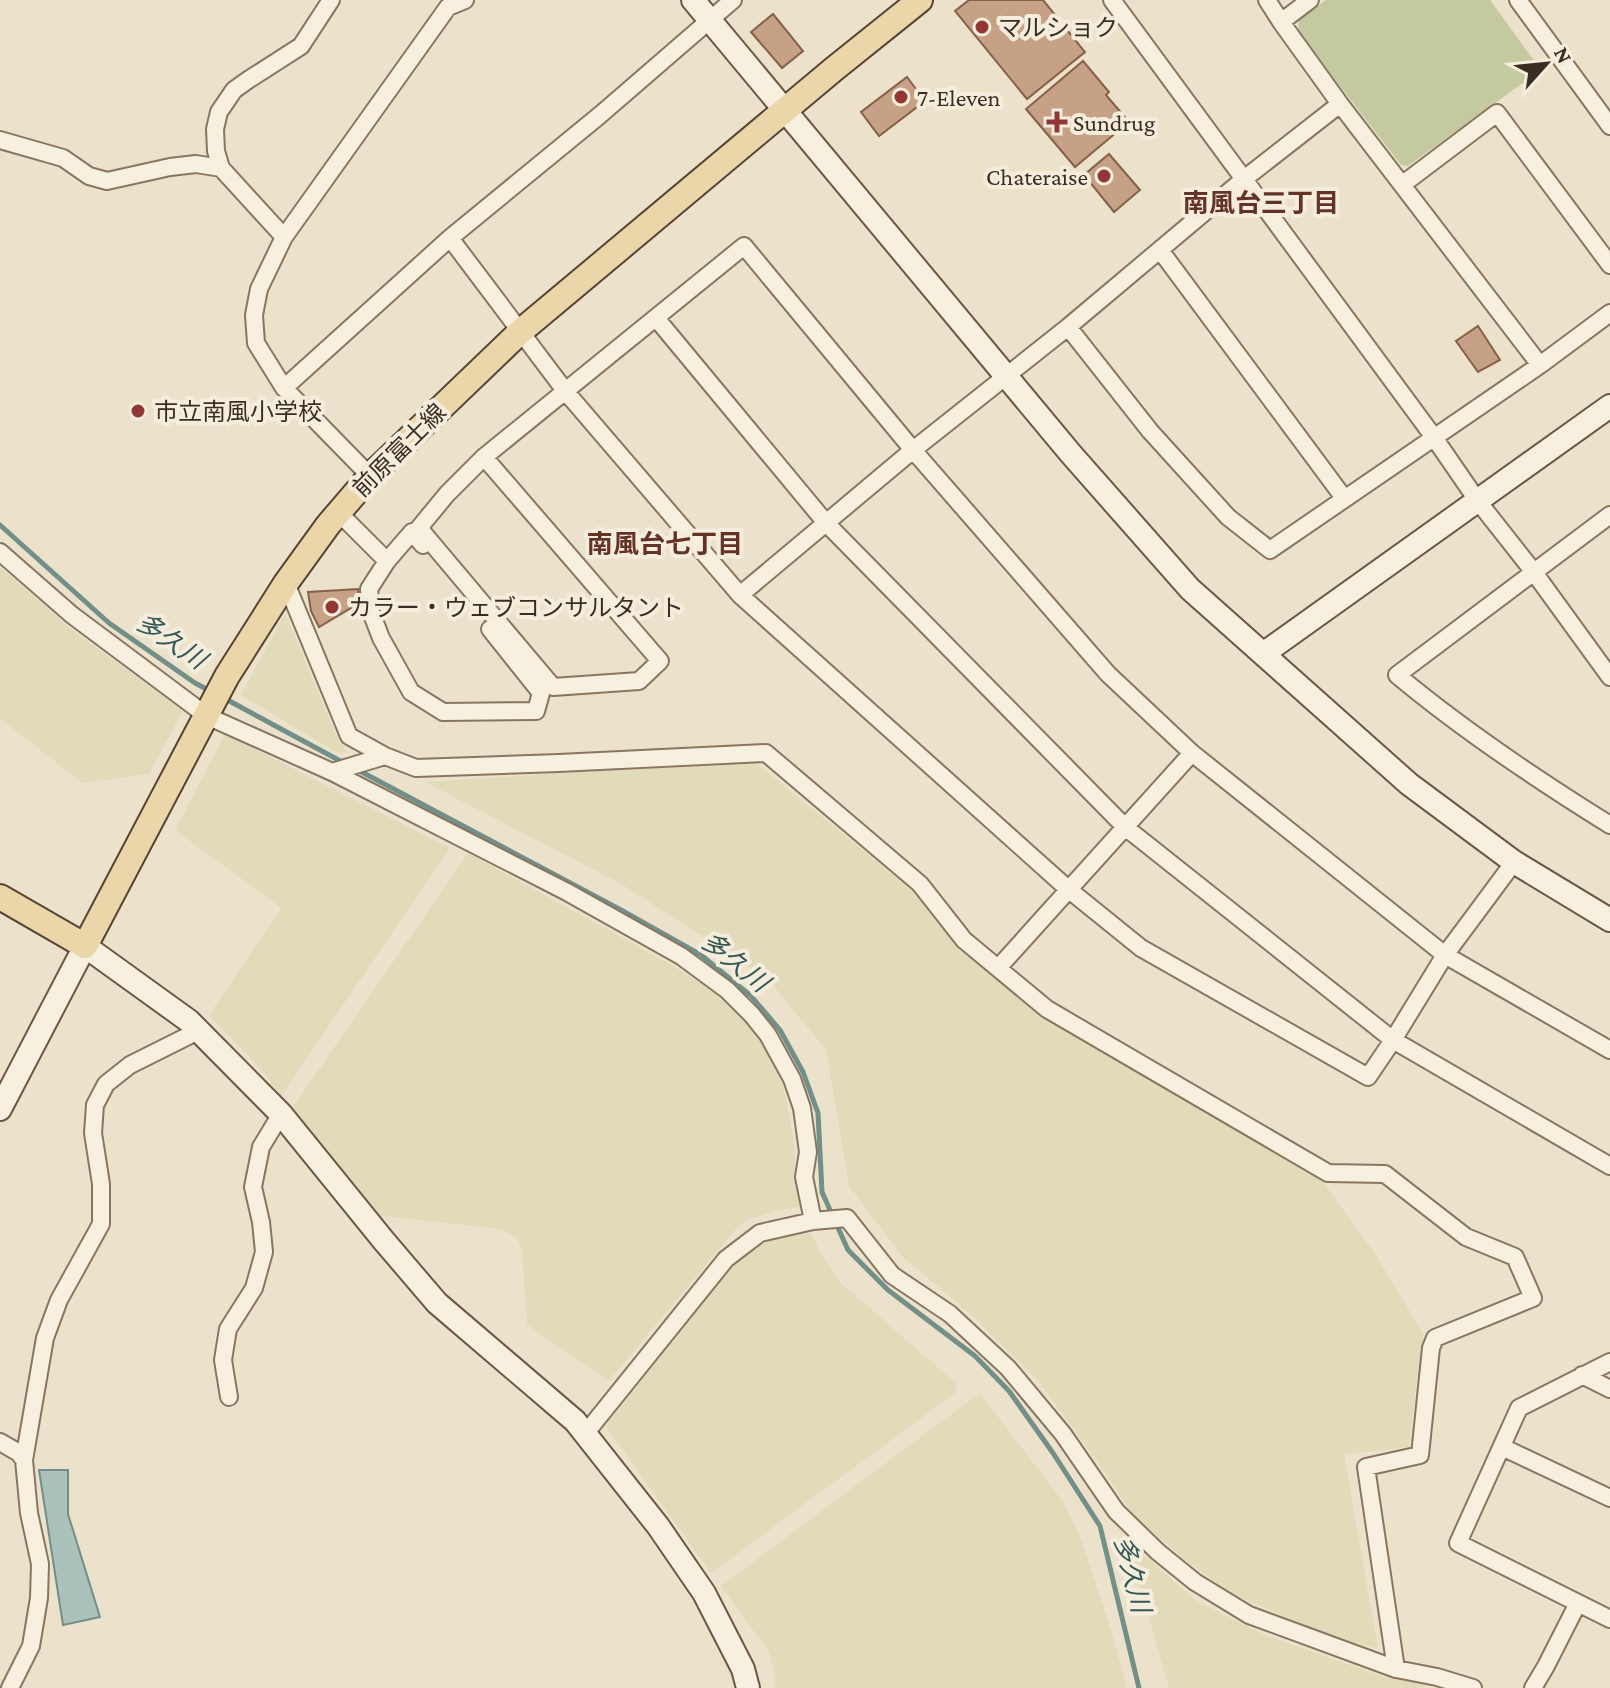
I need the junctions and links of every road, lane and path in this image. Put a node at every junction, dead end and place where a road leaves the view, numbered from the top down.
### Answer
1 (331, 0) edge
2 (465, 0) edge
3 (693, 0) edge
4 (733, 0) edge
5 (920, 0) edge
6 (1112, 0) edge
7 (1267, 0) edge
8 (1310, 0) edge
9 (1518, 0) edge
10 (709, 20) junction
11 (1281, 22) junction
12 (1340, 104) junction
13 (785, 112) junction
14 (1610, 126) edge
15 (0, 140) edge
16 (221, 168) junction
17 (1244, 179) junction
18 (1403, 184) junction
19 (284, 237) junction
20 (450, 238) junction
21 (1160, 250) junction
22 (1610, 265) edge
23 (1610, 313) edge
24 (656, 318) junction
25 (1068, 327) junction
26 (521, 331) junction
27 (1540, 365) junction
28 (1006, 376) junction
29 (284, 388) junction
30 (566, 392) junction
31 (1610, 406) edge
32 (1433, 436) junction
33 (913, 450) junction
34 (484, 457) junction
35 (370, 476) junction
36 (1344, 498) junction
37 (1477, 500) junction
38 (339, 513) junction
39 (1610, 515) edge
40 (826, 523) junction
41 (0, 552) edge
42 (387, 561) junction
43 (1533, 571) junction
44 (286, 583) junction
45 (740, 595) junction
46 (1263, 654) junction
47 (1610, 677) edge
48 (207, 716) junction
49 (1192, 753) junction
50 (385, 756) junction
51 (339, 770) junction
52 (1610, 825) edge
53 (1125, 827) junction
54 (1514, 862) junction
55 (1068, 889) junction
56 (0, 897) edge
57 (1610, 920) edge
58 (85, 946) junction
59 (1445, 955) junction
60 (998, 968) junction
61 (198, 1031) junction
62 (1393, 1040) junction
63 (1610, 1050) edge
64 (0, 1109) edge
65 (281, 1114) junction
66 (1610, 1166) edge
67 (819, 1220) junction
68 (1610, 1362) edge
69 (1582, 1375) junction
70 (1610, 1389) edge
71 (229, 1397) dead end
72 (585, 1434) junction
73 (0, 1442) edge
74 (1502, 1447) junction
75 (24, 1460) junction
76 (1610, 1498) edge
77 (1578, 1603) junction
78 (1610, 1619) edge
79 (1396, 1669) junction
80 (1437, 1682) edge
81 (10, 1688) edge
82 (748, 1688) edge
83 (1473, 1688) edge
84 (1533, 1688) edge

1 - 16 street
2 - 19 street
3 - 10 street
4 - 10 street
5 - 13 main road, 前原富士線
6 - 17 street
7 - 11 street
8 - 11 street
9 - 14 street
10 - 13 street
10 - 20 street
11 - 12 street
12 - 17 street
12 - 18 street
13 - 26 main road, 前原富士線
13 - 28 street
15 - 16 street
16 - 19 street
17 - 21 street
17 - 32 street
18 - 22 street
18 - 27 street
19 - 29 street
20 - 26 street
20 - 29 street
21 - 25 street
21 - 36 street
23 - 27 street
24 - 30 street
24 - 33 street
24 - 40 street
25 - 28 street
25 - 36 street
26 - 30 street
26 - 35 main road, 前原富士線
27 - 32 street
28 - 33 street
28 - 46 street
29 - 35 street
30 - 34 street
30 - 45 street
31 - 37 street
32 - 36 street
32 - 37 street
33 - 40 street
33 - 49 street
34 - 34 street
35 - 38 main road, 前原富士線
37 - 43 street
37 - 46 street
38 - 42 street
38 - 44 main road, 前原富士線
39 - 43 street
40 - 45 street
40 - 53 street
41 - 48 street
42 - 42 street
43 - 47 street
43 - 52 street
44 - 48 main road, 前原富士線
44 - 50 street
45 - 55 street
46 - 54 street
48 - 51 street
48 - 58 main road, 前原富士線
49 - 53 street
49 - 59 street
50 - 51 street
50 - 60 street
51 - 67 street
53 - 55 street
53 - 62 street
54 - 57 street
54 - 59 street
55 - 60 street
55 - 62 street
56 - 58 main road
58 - 61 street
58 - 64 street
59 - 62 street
59 - 63 street
60 - 79 street
61 - 65 street
61 - 75 street
62 - 66 street
65 - 71 street
65 - 72 street
67 - 72 street
67 - 79 street
68 - 69 street
69 - 70 street
69 - 74 street
72 - 82 street
73 - 75 street
74 - 76 street
74 - 77 street
75 - 81 street
77 - 78 street
77 - 84 street
79 - 80 street
80 - 83 street

